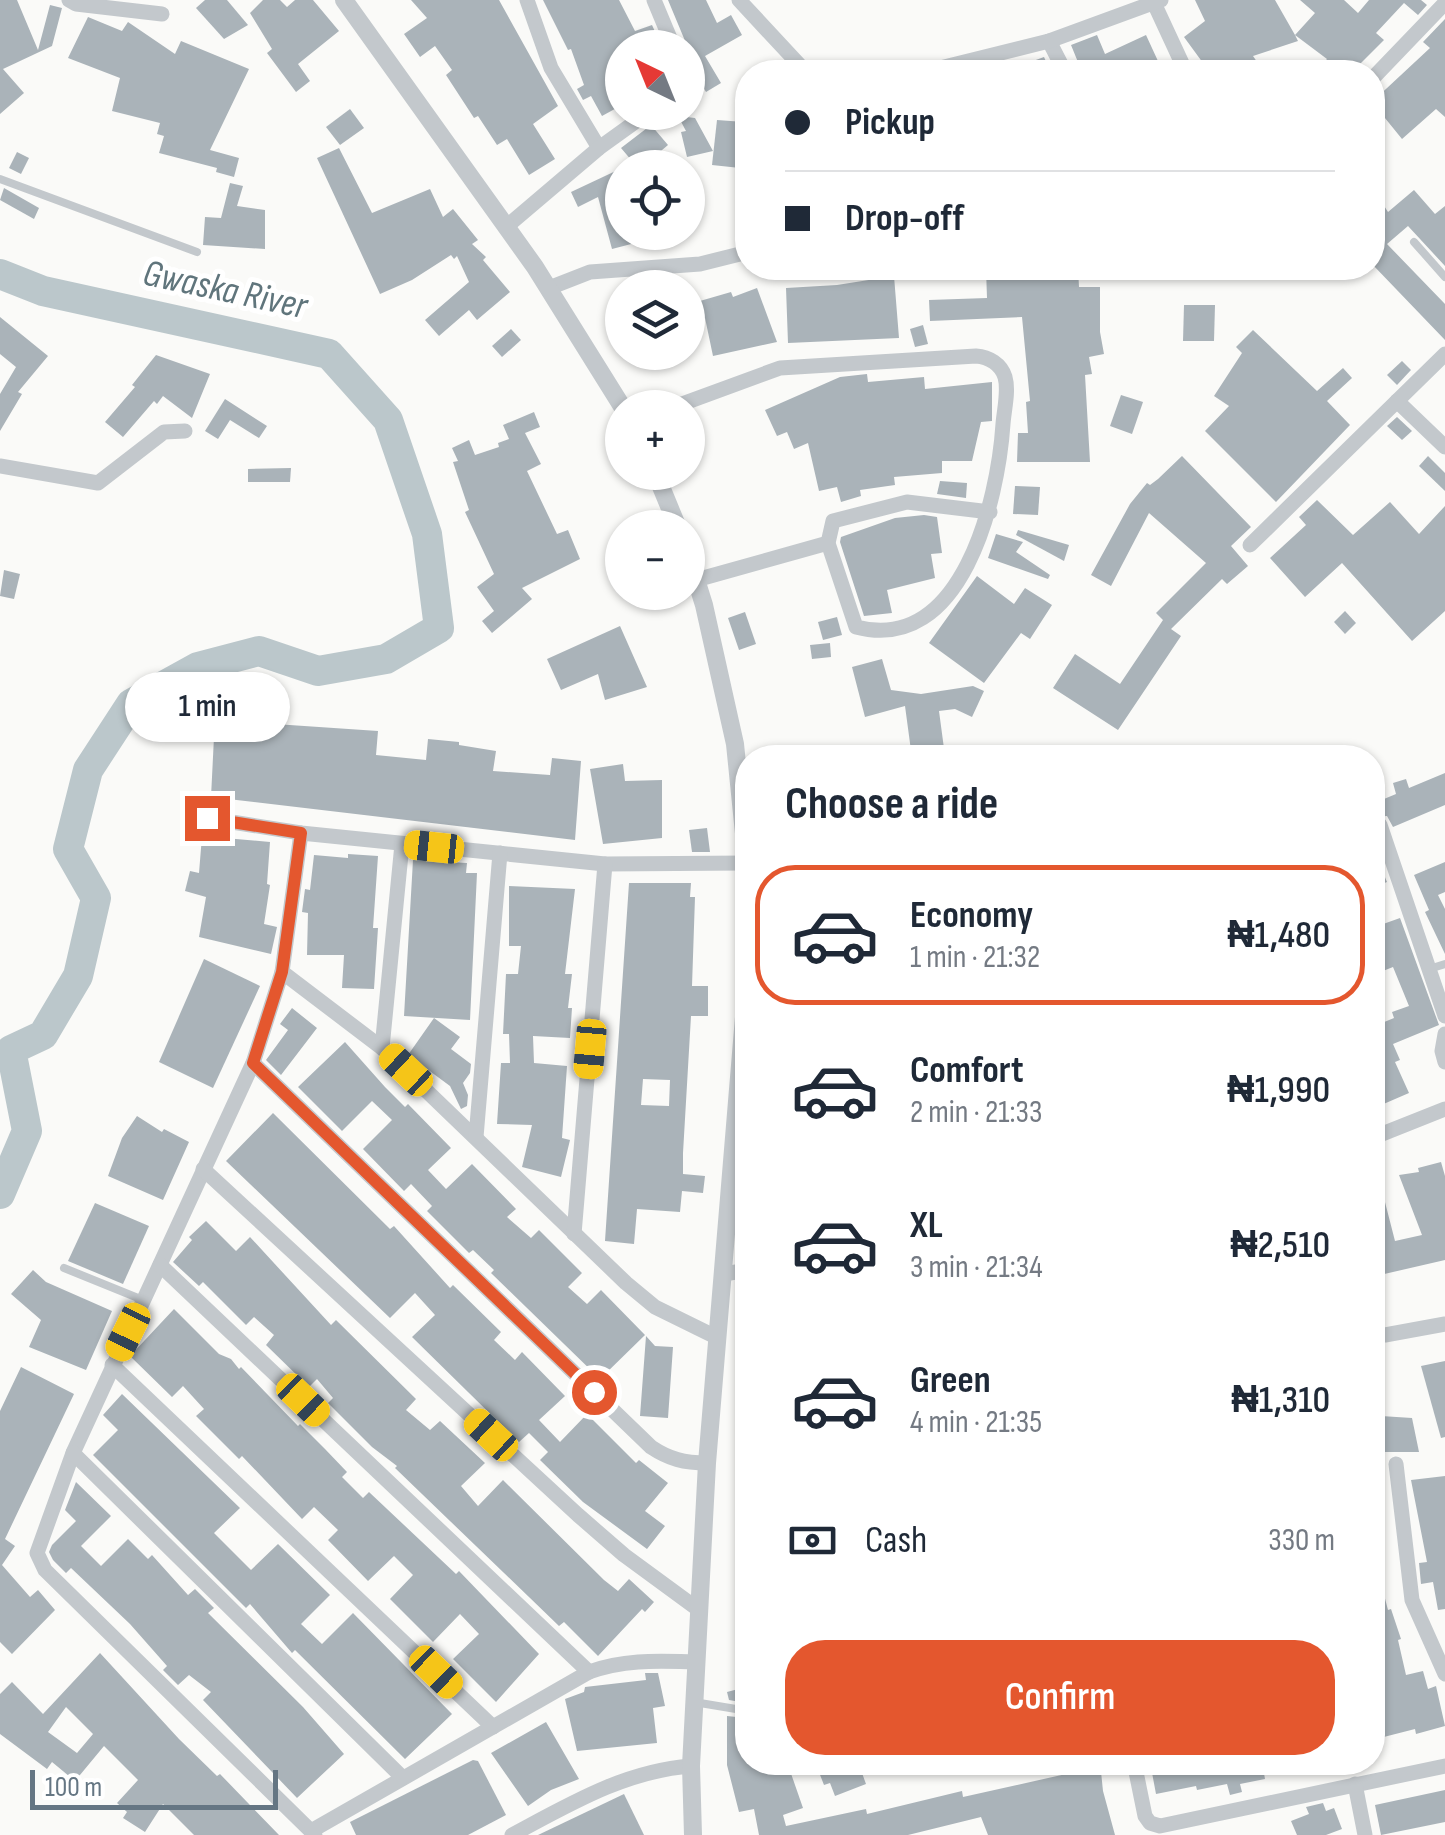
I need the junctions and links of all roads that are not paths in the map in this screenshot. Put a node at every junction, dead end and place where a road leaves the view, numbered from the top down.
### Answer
1 (69, 0) edge
2 (344, 0) edge
3 (527, 0) edge
4 (654, 0) edge
5 (739, 0) edge
6 (1158, 2) edge
7 (1445, 3) edge
8 (162, 14) dead end
9 (666, 30) edge
10 (1049, 41) junction
11 (795, 60) edge
12 (972, 60) edge
13 (1059, 60) edge
14 (1181, 60) edge
15 (1385, 65) edge
16 (624, 130) edge
17 (599, 148) junction
18 (0, 179) edge
19 (506, 227) junction
20 (1414, 242) dead end
21 (196, 252) dead end
22 (735, 255) edge
23 (1445, 276) edge
24 (549, 288) junction
25 (1445, 354) edge
26 (612, 390) edge
27 (705, 395) edge
28 (1397, 400) junction
29 (185, 431) dead end
30 (1445, 447) edge
31 (0, 466) edge
32 (990, 512) junction
33 (828, 544) junction
34 (1250, 545) dead end
35 (705, 578) edge
36 (703, 610) edge
37 (735, 745) edge
38 (207, 818) dead end
39 (301, 833) junction
40 (1385, 837) edge
41 (402, 844) junction
42 (500, 854) junction
43 (606, 864) junction
44 (735, 864) edge
45 (1437, 966) edge
46 (282, 972) junction
47 (1445, 1016) edge
48 (1445, 1034) edge
49 (382, 1048) junction
50 (1445, 1062) edge
51 (253, 1063) junction
52 (1445, 1109) edge
53 (735, 1133) edge
54 (1385, 1133) edge
55 (476, 1137) junction
56 (203, 1169) junction
57 (574, 1234) junction
58 (160, 1265) junction
59 (64, 1268) dead end
60 (735, 1272) edge
61 (724, 1274) junction
62 (144, 1300) junction
63 (1445, 1324) edge
64 (1385, 1335) dead end
65 (716, 1337) junction
66 (112, 1365) junction
67 (73, 1453) junction
68 (706, 1463) junction
69 (1396, 1464) dead end
70 (699, 1610) junction
71 (696, 1662) junction
72 (589, 1672) junction
73 (1445, 1674) edge
74 (694, 1702) junction
75 (735, 1709) edge
76 (493, 1727) junction
77 (691, 1766) junction
78 (1445, 1766) edge
79 (1137, 1775) edge
80 (403, 1778) junction
81 (1355, 1784) junction
82 (313, 1833) edge
83 (512, 1835) edge
84 (693, 1835) edge
85 (1365, 1835) edge

1 - 8 street
2 - 19 street
3 - 17 street
4 - 9 street
5 - 11 street
6 - 10 street
6 - 14 street
7 - 15 street
10 - 12 street
10 - 13 street
16 - 17 street
17 - 19 street
18 - 21 lane
19 - 24 street
20 - 23 lane
22 - 24 street
24 - 26 street
25 - 28 street
27 - 32 street
28 - 30 street
28 - 34 street
29 - 31 street
32 - 33 street
32 - 33 street
33 - 35 street
36 - 37 street
38 - 39 street
39 - 41 street
39 - 46 street
40 - 45 street
41 - 42 street
41 - 49 street
42 - 43 street
42 - 55 street
43 - 44 street
43 - 57 street
45 - 47 street
46 - 49 street
46 - 51 street
48 - 50 street
49 - 55 street
51 - 56 street
51 - 68 street
52 - 54 street
53 - 61 street
55 - 57 street
56 - 58 street
56 - 70 street
57 - 65 street
58 - 62 street
58 - 72 street
59 - 62 lane
60 - 61 street
61 - 65 street
62 - 66 street
63 - 64 street
65 - 68 street
66 - 67 street
66 - 76 street
67 - 80 street
67 - 82 street
68 - 70 street
69 - 73 street
70 - 71 street
71 - 72 street
71 - 74 street
72 - 76 street
74 - 75 lane
74 - 77 street
76 - 80 street
77 - 83 street
77 - 84 street
78 - 81 street
79 - 81 street
80 - 82 street
81 - 85 street

